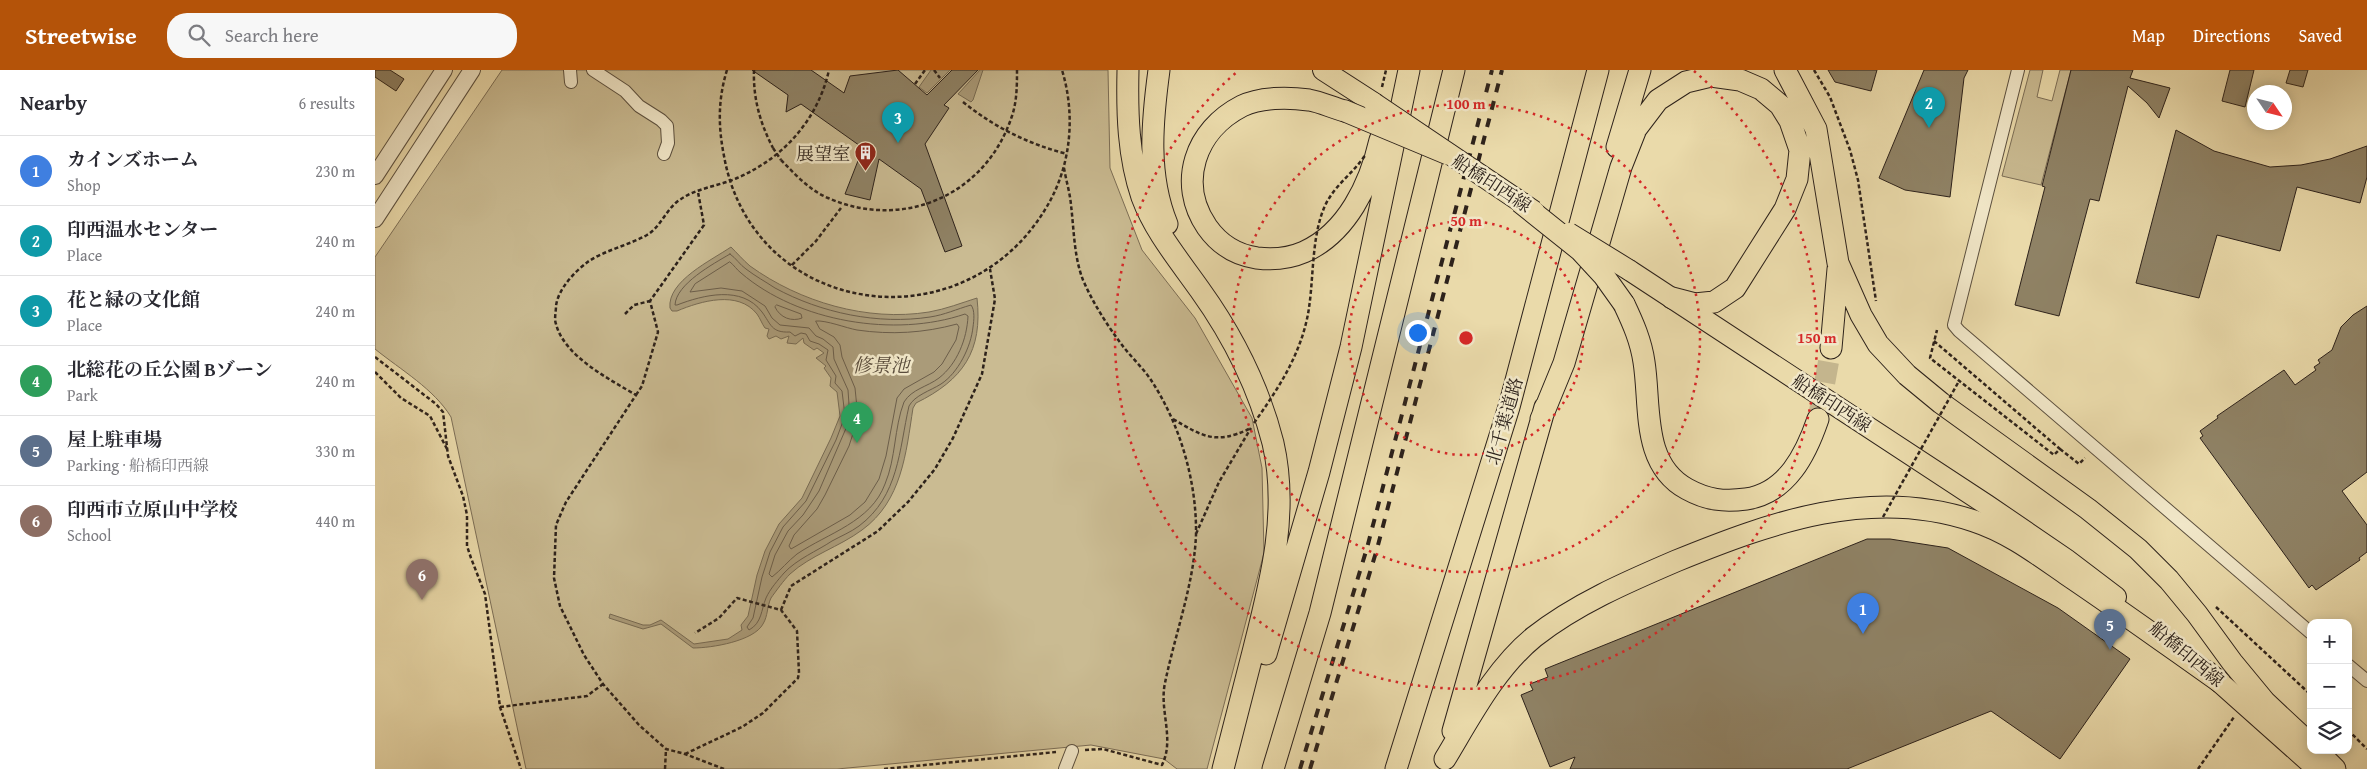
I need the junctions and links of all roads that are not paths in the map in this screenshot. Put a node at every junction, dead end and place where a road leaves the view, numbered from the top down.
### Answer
1 (444, 70) edge
2 (472, 70) edge
3 (593, 70) edge
4 (1128, 70) edge
5 (1159, 70) edge
6 (1323, 70) edge
7 (1397, 70) edge
8 (1409, 70) edge
9 (1454, 70) edge
10 (1598, 70) edge
11 (1640, 70) edge
12 (1785, 70) edge
13 (2018, 70) edge
14 (664, 154) dead end
15 (1448, 154) junction
16 (375, 176) edge
17 (1520, 202) junction
18 (375, 218) edge
19 (1838, 263) junction
20 (1200, 289) junction
21 (1672, 298) junction
22 (1831, 348) tunnel mouth
23 (1541, 419) junction
24 (1818, 419) tunnel mouth
25 (2307, 630) edge
26 (2352, 668) edge
27 (2367, 680) edge
28 (2220, 682) junction
29 (2307, 741) edge
30 (1073, 750) road end
31 (2320, 754) edge
32 (1443, 764) edge
33 (1065, 769) edge
34 (1223, 769) edge
35 (1230, 769) edge
36 (1273, 769) edge
37 (1396, 769) edge
38 (2317, 769) edge
39 (2335, 769) edge

1 - 16 street
2 - 18 street
3 - 14 street
4 - 20 highway
5 - 20 highway
6 - 15 main road, 船橋印西線, bridge
7 - 15 highway, bridge
8 - 35 highway
9 - 36 highway
10 - 37 highway, 北千葉道路
11 - 23 highway, 北千葉道路
12 - 19 highway
13 - 25 street
15 - 17 main road, 船橋印西線, bridge
17 - 21 main road, 船橋印西線, bridge
17 - 24 highway, bridge
19 - 22 highway
19 - 29 highway
20 - 34 highway
21 - 23 highway
21 - 28 main road, 船橋印西線
23 - 32 highway, 北千葉道路
26 - 27 street
28 - 32 highway
28 - 38 main road, 船橋印西線
30 - 33 street
31 - 39 highway

